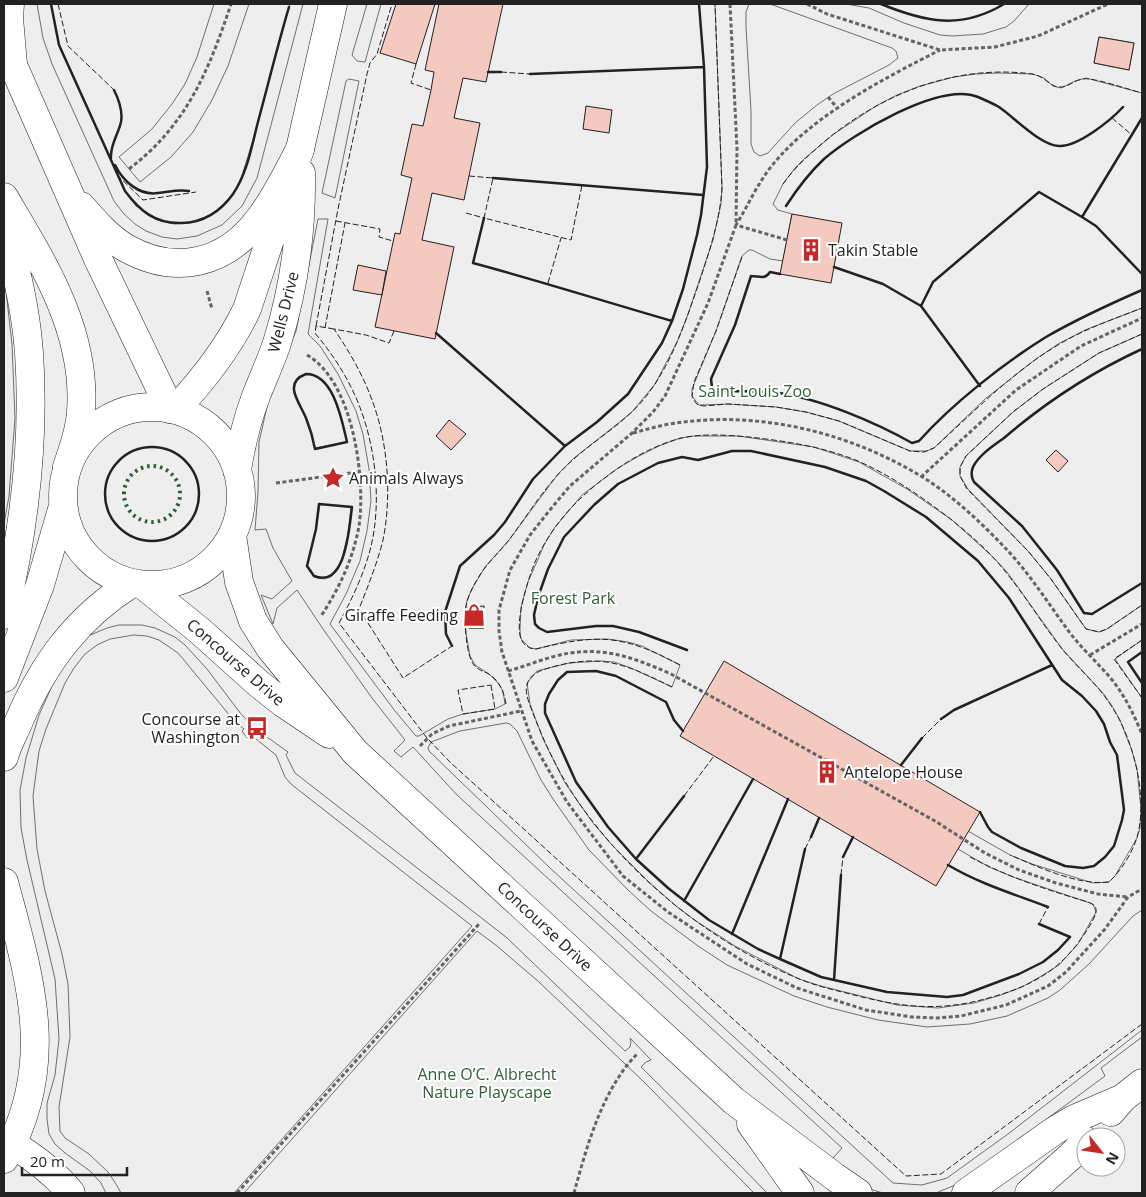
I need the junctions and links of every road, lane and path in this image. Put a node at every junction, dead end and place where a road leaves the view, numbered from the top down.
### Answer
1 (10, 4) edge
2 (231, 4) edge
3 (333, 4) edge
4 (730, 4) edge
5 (807, 4) edge
6 (1108, 4) edge
7 (940, 50) junction
8 (8, 58) edge
9 (828, 98) dead end
10 (838, 109) junction
11 (300, 149) junction
12 (128, 169) dead end
13 (67, 190) junction
14 (4, 197) edge
15 (736, 225) junction
16 (4, 226) edge
17 (787, 240) dead end
18 (205, 283) dead end
19 (216, 315) dead end
20 (1142, 318) edge
21 (303, 354) dead end
22 (173, 409) junction
23 (632, 433) junction
24 (67, 467) junction
25 (237, 470) junction
26 (359, 472) junction
27 (922, 477) junction
28 (276, 483) dead end
29 (63, 504) junction
30 (232, 535) junction
31 (138, 584) junction
32 (4, 614) edge
33 (321, 616) dead end
34 (1142, 624) edge
35 (1090, 655) junction
36 (508, 671) junction
37 (4, 678) edge
38 (522, 711) junction
39 (1142, 734) edge
40 (420, 746) dead end
41 (355, 752) junction
42 (4, 757) edge
43 (4, 882) edge
44 (1142, 889) edge
45 (1128, 897) junction
46 (479, 924) dead end
47 (630, 1062) dead end
48 (1132, 1090) edge
49 (734, 1101) junction
50 (1098, 1127) edge
51 (8, 1151) edge
52 (1076, 1151) edge
53 (71, 1193) edge
54 (237, 1193) edge
55 (574, 1193) edge
56 (800, 1193) edge
57 (858, 1193) edge
58 (966, 1193) edge
59 (1029, 1193) edge

1 - 8 main road
2 - 12 path
3 - 11 main road, Wells Drive
4 - 15 path
5 - 7 path
6 - 7 path
7 - 10 path
8 - 13 main road
9 - 10 path
10 - 15 path
11 - 13 main road
11 - 22 main road, Wells Drive
11 - 25 main road, Wells Drive
13 - 22 main road
14 - 24 main road
15 - 17 path
15 - 23 path
16 - 32 main road
18 - 19 path
20 - 27 path
21 - 26 path
22 - 24 main road
22 - 25 main road
23 - 27 path
23 - 36 path
24 - 29 main road
25 - 30 main road
26 - 28 path
26 - 33 path
27 - 35 path
29 - 31 main road
29 - 37 main road
30 - 31 main road
30 - 41 main road, Concourse Drive
31 - 41 main road, Concourse Drive
31 - 42 main road
34 - 35 path
35 - 39 path
36 - 38 path
36 - 45 path
38 - 40 path
38 - 45 path
41 - 49 main road, Concourse Drive
43 - 51 main road
44 - 45 path
46 - 54 path
47 - 55 path
48 - 50 main road
48 - 58 main road
49 - 56 main road, Concourse Drive
49 - 57 main road, Concourse Drive
51 - 53 main road
52 - 59 main road

